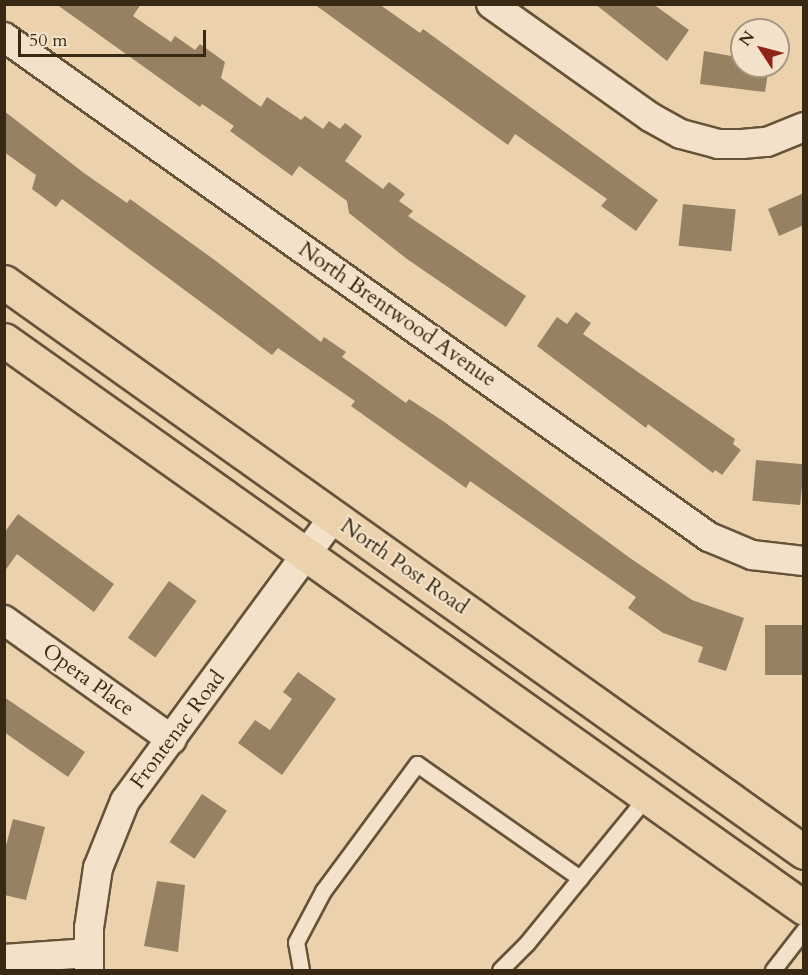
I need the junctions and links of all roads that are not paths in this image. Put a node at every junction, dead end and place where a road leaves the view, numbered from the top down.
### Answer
1 (491, 4) edge
2 (4, 37) edge
3 (804, 127) edge
4 (4, 282) edge
5 (4, 340) edge
6 (334, 518) junction
7 (307, 555) junction
8 (804, 561) edge
9 (4, 620) edge
10 (172, 740) junction
11 (647, 796) junction
12 (804, 852) edge
13 (580, 878) junction
14 (804, 908) edge
15 (804, 930) edge
16 (4, 958) edge
17 (89, 962) edge
18 (301, 970) edge
19 (500, 970) edge
20 (773, 970) edge

1 - 3 street
2 - 8 street, North Brentwood Avenue
4 - 6 main road, North Post Road
5 - 7 main road
6 - 7 street, Frontenac Road
6 - 12 main road, North Post Road
7 - 10 street, Frontenac Road
7 - 11 main road
9 - 10 street, Opera Place
10 - 17 street, Frontenac Road
11 - 13 lane
11 - 14 main road
13 - 18 lane
13 - 19 lane
15 - 20 lane
16 - 17 street

